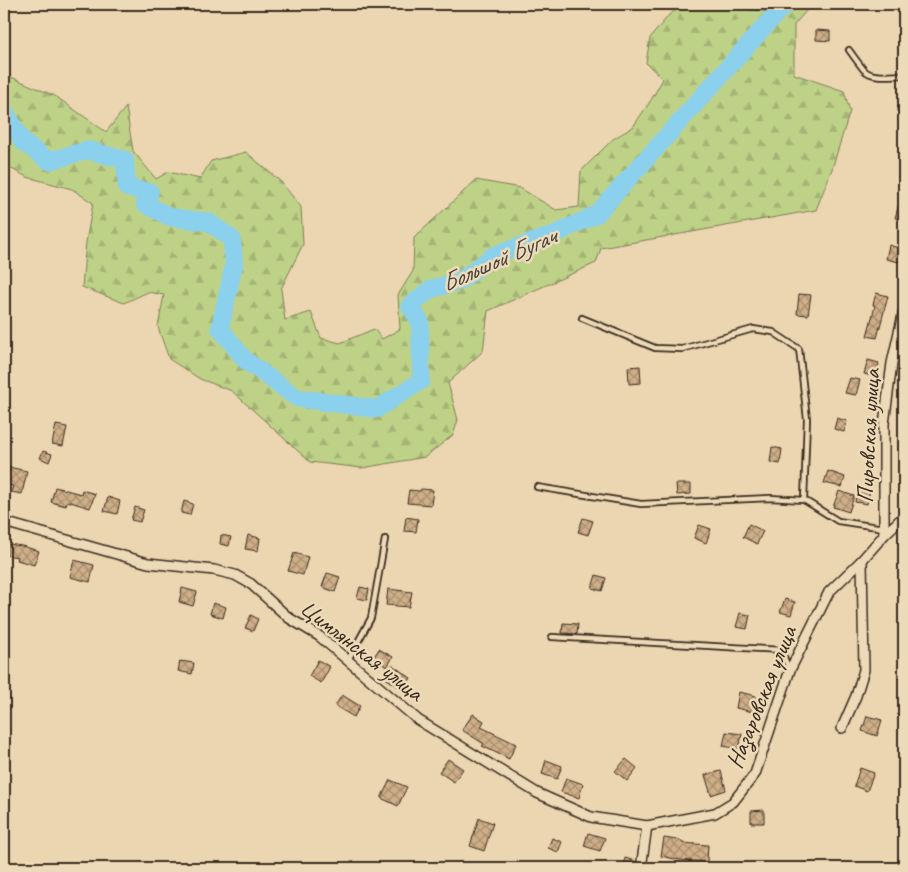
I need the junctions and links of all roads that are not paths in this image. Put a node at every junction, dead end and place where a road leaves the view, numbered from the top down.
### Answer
1 (849, 50) dead end
2 (904, 75) edge
3 (904, 310) edge
4 (582, 318) dead end
5 (537, 486) dead end
6 (804, 500) junction
7 (904, 516) edge
8 (4, 522) edge
9 (884, 532) junction
10 (384, 539) dead end
11 (862, 560) junction
12 (552, 637) dead end
13 (348, 660) junction
14 (790, 670) junction
15 (842, 728) dead end
16 (647, 826) junction
17 (641, 868) edge

1 - 2 lane
3 - 9 street, Пировская улица
4 - 6 lane
5 - 6 lane
6 - 9 lane
7 - 9 street, Назаровская улица
8 - 13 street, Цимлянская улица
9 - 11 street, Назаровская улица
10 - 13 lane
11 - 14 street, Назаровская улица
11 - 15 street
12 - 14 lane
13 - 16 street, Цимлянская улица
14 - 16 street, Назаровская улица
16 - 17 street

